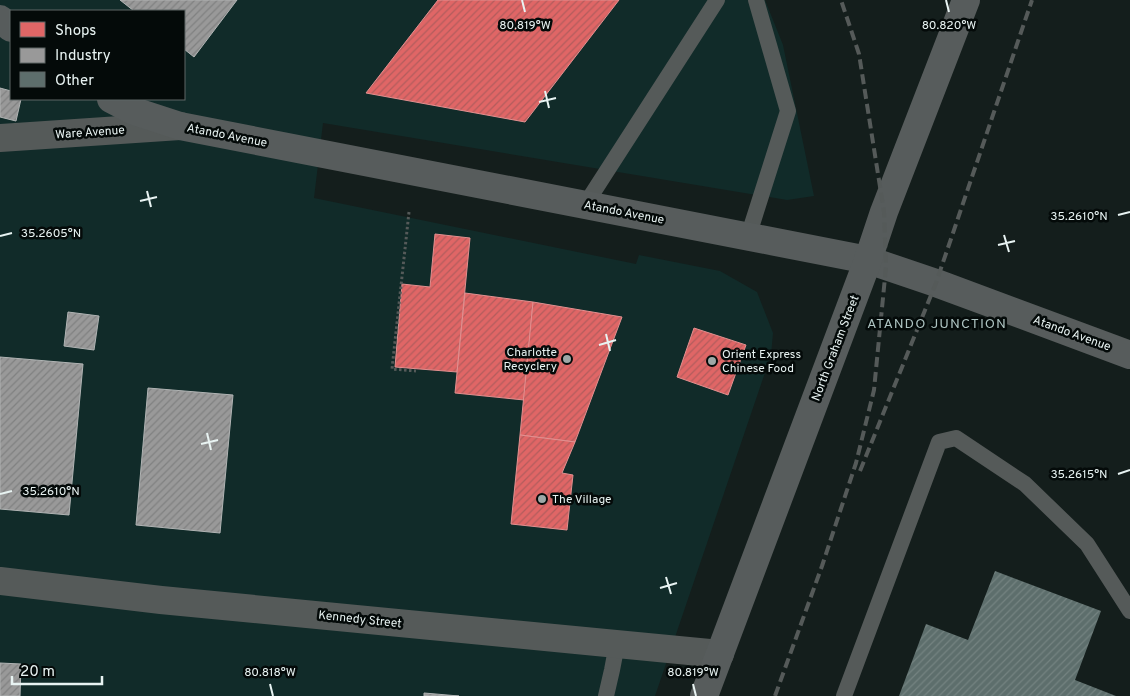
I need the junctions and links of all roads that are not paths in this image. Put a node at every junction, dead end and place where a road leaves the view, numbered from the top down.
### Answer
1 (717, 0) edge
2 (756, 0) edge
3 (966, 0) edge
4 (0, 19) edge
5 (10, 27) edge
6 (113, 100) edge
7 (180, 126) junction
8 (0, 138) edge
9 (585, 205) junction
10 (748, 238) junction
11 (868, 260) junction
12 (1130, 355) edge
13 (0, 581) edge
14 (1130, 611) edge
15 (616, 644) junction
16 (720, 654) junction
17 (606, 696) edge
18 (704, 696) edge
19 (844, 696) edge

1 - 9 lane
2 - 10 lane
3 - 11 main road, North Graham Street
4 - 5 main road
6 - 7 main road, Atando Avenue
7 - 8 street, Ware Avenue
7 - 9 main road, Atando Avenue
9 - 10 main road, Atando Avenue
10 - 11 main road, Atando Avenue
11 - 12 main road, Atando Avenue
11 - 16 main road, North Graham Street
13 - 15 street, Kennedy Street
14 - 19 lane
15 - 16 street, Kennedy Street
15 - 17 lane
16 - 18 main road, North Graham Street

